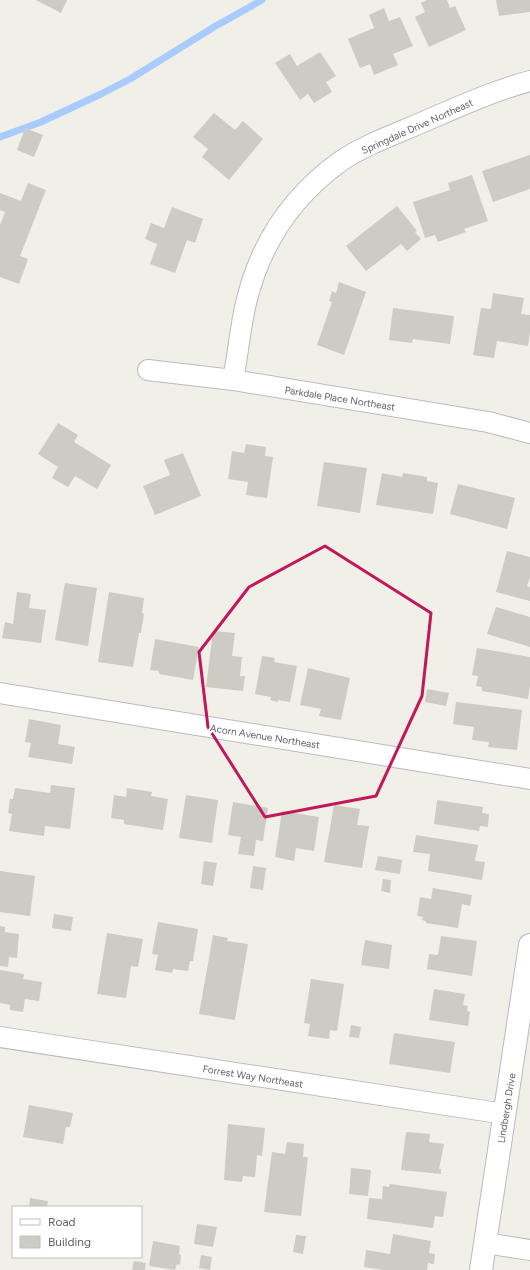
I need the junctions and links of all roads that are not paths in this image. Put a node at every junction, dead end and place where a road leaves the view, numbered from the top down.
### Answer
1 (530, 81) edge
2 (148, 370) dead end
3 (234, 380) junction
4 (530, 433) edge
5 (0, 693) edge
6 (530, 779) edge
7 (530, 945) edge
8 (0, 1037) edge
9 (505, 1114) junction
10 (486, 1243) junction
11 (530, 1250) edge
12 (481, 1270) edge

1 - 3 street, Springdale Drive Northeast
2 - 3 street, Parkdale Place Northeast
3 - 4 street, Parkdale Place Northeast
5 - 6 street, Acorn Avenue Northeast
7 - 9 main road, Lindbergh Drive
8 - 9 street, Forrest Way Northeast
9 - 10 main road, Lindbergh Drive
10 - 11 street
10 - 12 main road, Lindbergh Drive

